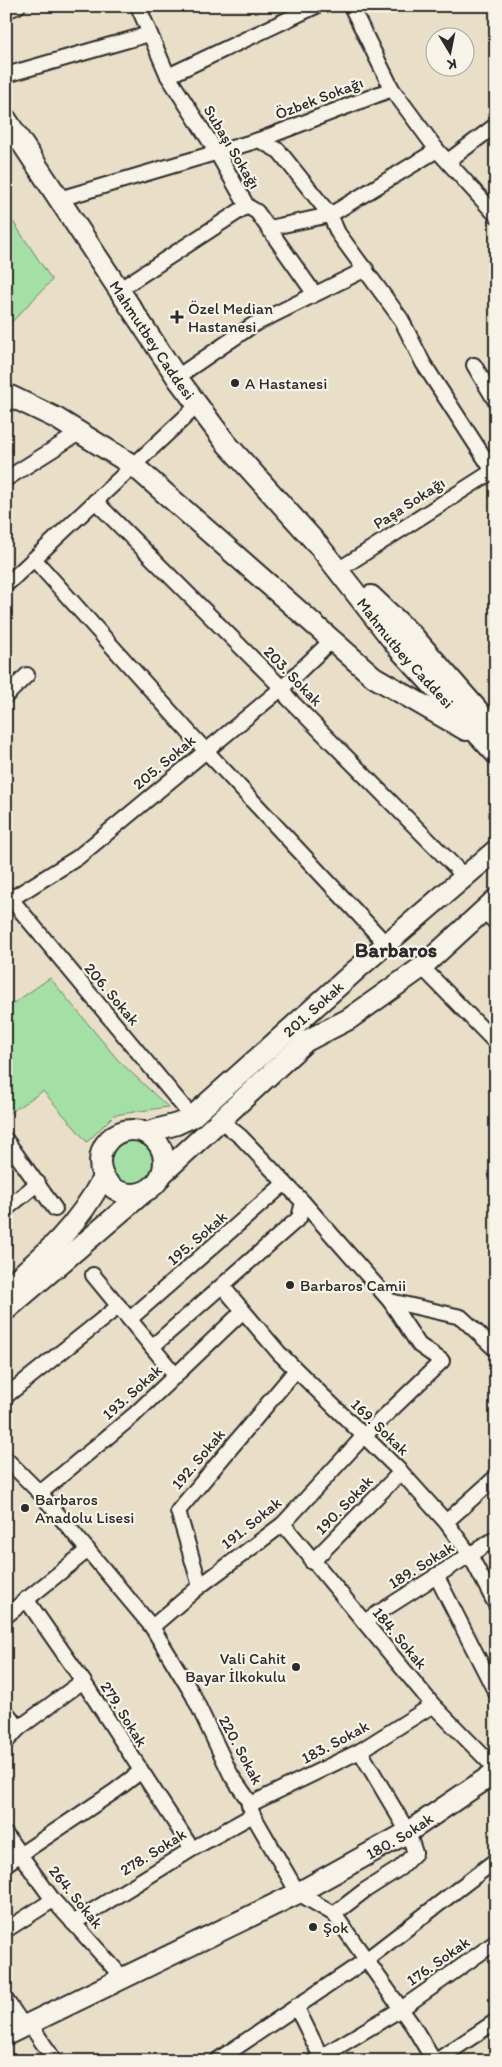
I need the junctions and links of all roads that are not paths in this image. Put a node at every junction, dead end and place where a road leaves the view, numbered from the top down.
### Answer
1 (18, 6) edge
2 (138, 6) edge
3 (316, 6) edge
4 (351, 6) edge
5 (6, 10) edge
6 (149, 34) junction
7 (6, 75) edge
8 (168, 76) junction
9 (392, 89) junction
10 (6, 119) edge
11 (496, 125) edge
12 (259, 140) junction
13 (437, 150) junction
14 (216, 151) junction
15 (448, 161) junction
16 (59, 199) junction
17 (246, 206) junction
18 (330, 215) junction
19 (496, 215) edge
20 (269, 228) junction
21 (366, 269) junction
22 (120, 289) junction
23 (314, 293) junction
24 (474, 365) dead end
25 (177, 377) junction
26 (7, 394) edge
27 (496, 402) edge
28 (198, 405) junction
29 (79, 433) junction
30 (134, 466) junction
31 (494, 470) edge
32 (6, 479) edge
33 (95, 501) junction
34 (319, 546) junction
35 (34, 559) junction
36 (341, 568) junction
37 (6, 585) edge
38 (331, 641) junction
39 (27, 675) dead end
40 (282, 688) junction
41 (6, 696) edge
42 (493, 739) edge
43 (206, 750) junction
44 (496, 850) edge
45 (465, 877) junction
46 (8, 896) edge
47 (492, 911) edge
48 (386, 944) junction
49 (422, 967) junction
50 (496, 1042) edge
51 (192, 1117) junction
52 (220, 1120) junction
53 (145, 1133) junction
54 (6, 1140) edge
55 (162, 1174) junction
56 (102, 1178) junction
57 (38, 1183) junction
58 (285, 1184) junction
59 (144, 1192) junction
60 (302, 1202) junction
61 (6, 1209) edge
62 (56, 1209) dead end
63 (93, 1275) dead end
64 (223, 1287) junction
65 (6, 1288) edge
66 (390, 1301) junction
67 (118, 1306) junction
68 (6, 1310) edge
69 (242, 1312) junction
70 (130, 1318) junction
71 (152, 1348) junction
72 (496, 1350) edge
73 (296, 1370) junction
74 (176, 1376) junction
75 (6, 1396) edge
76 (364, 1436) junction
77 (6, 1459) edge
78 (401, 1472) junction
79 (496, 1477) edge
80 (40, 1493) junction
81 (446, 1522) junction
82 (282, 1524) junction
83 (496, 1538) edge
84 (88, 1550) junction
85 (470, 1555) junction
86 (312, 1562) junction
87 (436, 1575) junction
88 (200, 1586) junction
89 (26, 1599) junction
90 (496, 1605) edge
91 (6, 1616) edge
92 (364, 1622) junction
93 (152, 1627) junction
94 (83, 1681) junction
95 (496, 1693) edge
96 (433, 1705) junction
97 (6, 1712) edge
98 (19, 1728) junction
99 (6, 1742) edge
100 (360, 1751) junction
101 (496, 1770) edge
102 (140, 1772) junction
103 (251, 1810) junction
104 (408, 1832) junction
105 (6, 1836) edge
106 (192, 1849) junction
107 (21, 1854) junction
108 (496, 1860) edge
109 (6, 1864) edge
110 (298, 1893) junction
111 (52, 1900) junction
112 (334, 1914) junction
113 (73, 1923) junction
114 (6, 1930) edge
115 (496, 1942) edge
116 (366, 1960) junction
117 (122, 1978) junction
118 (6, 2000) edge
119 (296, 2006) junction
120 (400, 2008) junction
121 (496, 2020) edge
122 (27, 2024) junction
123 (6, 2034) edge
124 (319, 2059) edge
125 (55, 2061) edge
126 (216, 2061) edge
127 (435, 2061) edge

1 - 5 street
2 - 6 street, Subaşı Sokağı
3 - 8 street
4 - 9 street
6 - 7 street
6 - 8 street, Subaşı Sokağı
8 - 14 street, Subaşı Sokağı
9 - 12 street, Özbek Sokağı
9 - 13 street
10 - 16 street, Mahmutbey Caddesi
11 - 15 street
12 - 14 street, Özbek Sokağı
12 - 18 street
13 - 15 street
13 - 18 street
14 - 16 street, Özbek Sokağı
14 - 17 street, Subaşı Sokağı
15 - 19 street
16 - 22 street, Mahmutbey Caddesi
17 - 20 street, Subaşı Sokağı
17 - 22 street
18 - 20 street
18 - 21 street
20 - 23 street, Subaşı Sokağı
21 - 23 street
21 - 31 street
22 - 25 street, Mahmutbey Caddesi
23 - 25 street
24 - 27 street
25 - 28 street, Mahmutbey Caddesi
26 - 29 street
28 - 30 street
28 - 34 street, Mahmutbey Caddesi
29 - 30 street
29 - 32 street
30 - 33 street
30 - 38 street
31 - 36 street, Paşa Sokağı
33 - 35 street
33 - 40 street, 203. Sokak
34 - 36 street, Mahmutbey Caddesi
34 - 42 street, Mahmutbey Caddesi
35 - 37 street
35 - 43 street
36 - 42 street, Mahmutbey Caddesi
38 - 40 street, 205. Sokak
38 - 42 street
39 - 41 street
40 - 43 street, 205. Sokak
40 - 45 street, 203. Sokak
43 - 46 street, 205. Sokak
43 - 48 street
44 - 45 street, 201. Sokak
45 - 48 street, 201. Sokak
46 - 51 street, 206. Sokak
47 - 49 street, 201. Sokak
48 - 51 street, 201. Sokak
49 - 50 street
49 - 52 street, 201. Sokak
51 - 53 street, 201. Sokak
52 - 55 street, 201. Sokak
52 - 58 street
53 - 55 street
53 - 56 street, 201. Sokak
54 - 57 street
55 - 59 street, 201. Sokak
56 - 59 street
56 - 65 street
57 - 61 street
57 - 62 street
58 - 60 street
58 - 70 street, 195. Sokak
59 - 68 street, 201. Sokak
60 - 64 street
60 - 66 street
63 - 67 street
64 - 69 street, 169. Sokak
64 - 71 street
66 - 72 street
66 - 76 street, 191. Sokak
67 - 70 street
67 - 75 street
69 - 73 street, 169. Sokak
69 - 74 street, 193. Sokak
70 - 71 street
71 - 74 street
73 - 76 street, 169. Sokak
73 - 88 street, 192. Sokak
74 - 80 street, 193. Sokak
76 - 78 street, 169. Sokak
76 - 82 street, 191. Sokak
77 - 80 street, 220. Sokak
78 - 81 street, 169. Sokak
78 - 86 street, 190. Sokak
79 - 81 street, 189. Sokak
80 - 84 street, 220. Sokak
81 - 85 street, 169. Sokak
82 - 86 street, 184. Sokak
82 - 88 street, 191. Sokak
83 - 85 street, 189. Sokak
84 - 89 street
84 - 93 street, 220. Sokak
85 - 87 street, 189. Sokak
85 - 90 street, 169. Sokak
86 - 92 street, 184. Sokak
87 - 92 street, 189. Sokak
87 - 95 street
88 - 93 street, 191. Sokak
89 - 91 street
89 - 94 street, 279. Sokak
92 - 96 street, 184. Sokak
93 - 103 street, 220. Sokak
94 - 98 street
94 - 102 street, 279. Sokak
96 - 100 street, 183. Sokak
96 - 101 street, 184. Sokak
97 - 98 street
98 - 99 street
100 - 103 street, 183. Sokak
100 - 104 street
101 - 104 street, 180. Sokak
102 - 106 street, 279. Sokak
102 - 107 street
103 - 106 street, 278. Sokak
103 - 110 street, 220. Sokak
104 - 110 street, 180. Sokak
104 - 112 street
105 - 107 street, 264. Sokak
106 - 113 street, 278. Sokak
107 - 109 street
107 - 111 street, 264. Sokak
108 - 116 street
110 - 112 street, 220. Sokak
110 - 117 street, 180. Sokak
111 - 113 street, 264. Sokak
111 - 114 street
112 - 116 street, 220. Sokak
113 - 117 street, 264. Sokak
115 - 120 street, 176. Sokak
116 - 119 street
116 - 120 street, 220. Sokak
117 - 122 street, 180. Sokak
118 - 122 street
119 - 124 street
119 - 126 street
120 - 124 street, 176. Sokak
120 - 127 street, 220. Sokak
121 - 127 street
122 - 123 street, 180. Sokak
122 - 125 street

